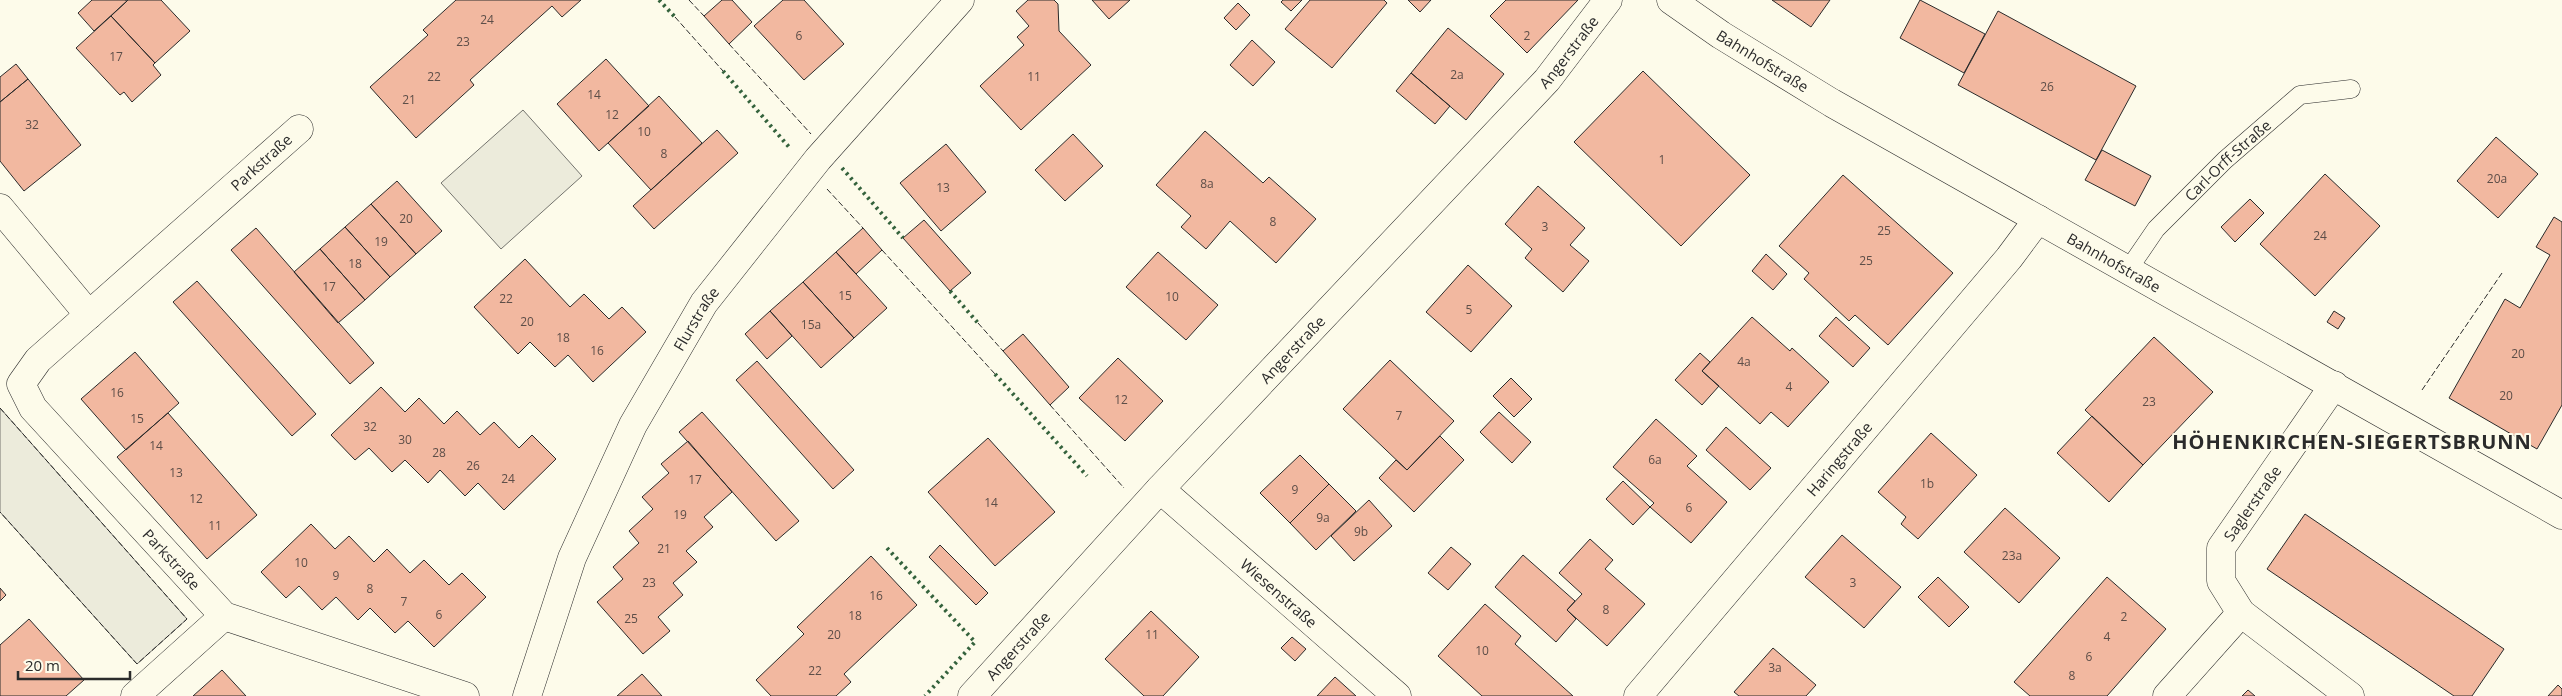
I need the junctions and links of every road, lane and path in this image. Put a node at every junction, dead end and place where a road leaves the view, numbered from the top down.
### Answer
1 (960, 0) edge
2 (1608, 0) edge
3 (1671, 0) edge
4 (2351, 88) dead end
5 (299, 129) dead end
6 (0, 208) edge
7 (2038, 220) junction
8 (2128, 270) junction
9 (89, 315) junction
10 (2334, 385) junction
11 (1160, 490) junction
12 (2562, 515) edge
13 (2241, 613) junction
14 (224, 616) junction
15 (136, 696) edge
16 (465, 696) edge
17 (527, 696) edge
18 (972, 696) edge
19 (1397, 696) edge
20 (1638, 696) edge
21 (2167, 696) edge
22 (2350, 696) edge

1 - 17 street, Flurstraße
2 - 11 street, Angerstraße
3 - 7 street, Bahnhofstraße
4 - 8 lane, Carl-Orff-Straße
5 - 9 street, Parkstraße
6 - 9 street
7 - 8 street, Bahnhofstraße
7 - 20 street, Haringstraße
8 - 10 street, Bahnhofstraße
9 - 14 street, Parkstraße
10 - 12 street, Bahnhofstraße
10 - 13 street, Saglerstraße
11 - 18 street, Angerstraße
11 - 19 street, Wiesenstraße
13 - 21 street
13 - 22 street, Saglerstraße
14 - 15 street
14 - 16 street, Parkstraße

